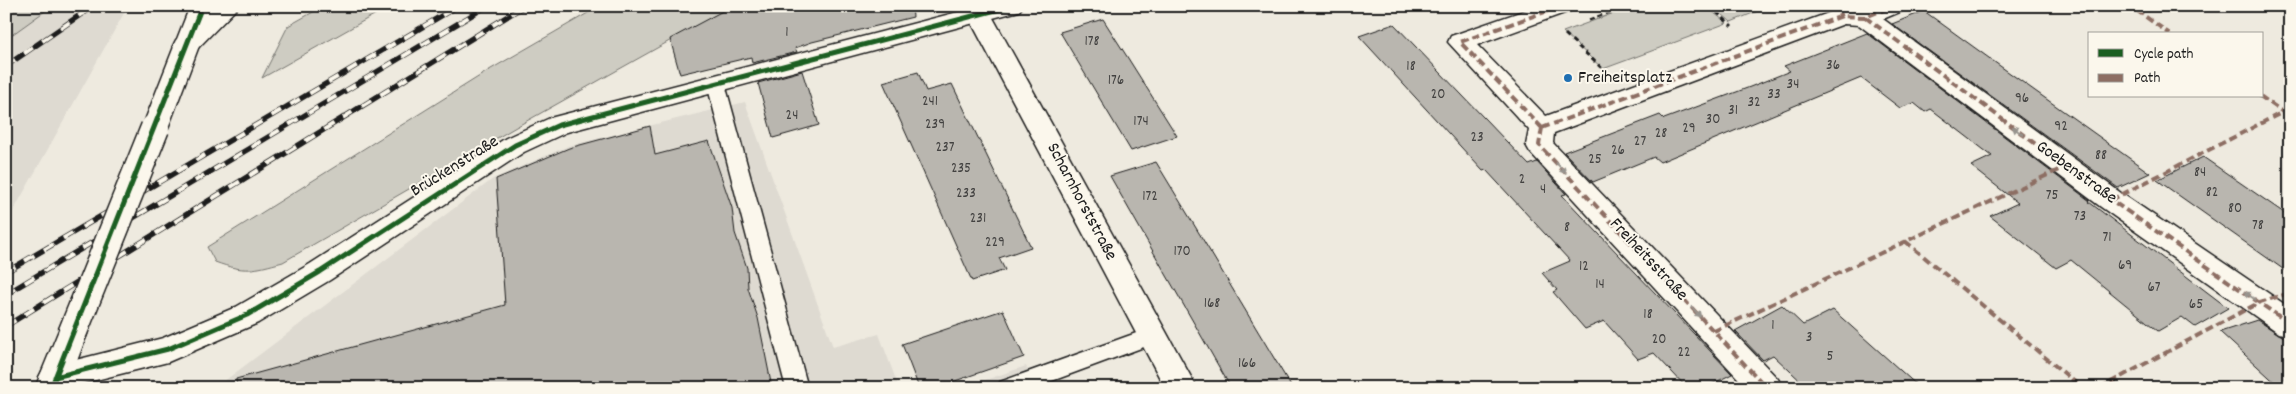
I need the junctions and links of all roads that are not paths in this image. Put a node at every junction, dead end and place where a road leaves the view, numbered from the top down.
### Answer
1 (202, 6) edge
2 (227, 6) edge
3 (1011, 6) edge
4 (1894, 6) edge
5 (1845, 13) edge
6 (980, 16) junction
7 (1565, 17) edge
8 (185, 46) junction
9 (716, 84) junction
10 (1542, 128) junction
11 (2290, 324) edge
12 (1153, 335) junction
13 (53, 382) edge
14 (798, 388) edge
15 (1008, 388) edge
16 (1181, 388) edge
17 (1767, 388) edge

1 - 8 street
2 - 8 street
3 - 6 street, Brückenstraße
4 - 5 street
5 - 10 street
11 -> 5 street, Goebenstraße
6 - 9 street, Brückenstraße
6 - 12 street, Scharnhorststraße
7 - 10 street
8 - 13 street, bridge
9 - 13 street, Brückenstraße
9 - 14 lane
10 -> 17 street, Freiheitsstraße
12 - 15 lane
12 - 16 street, Scharnhorststraße

